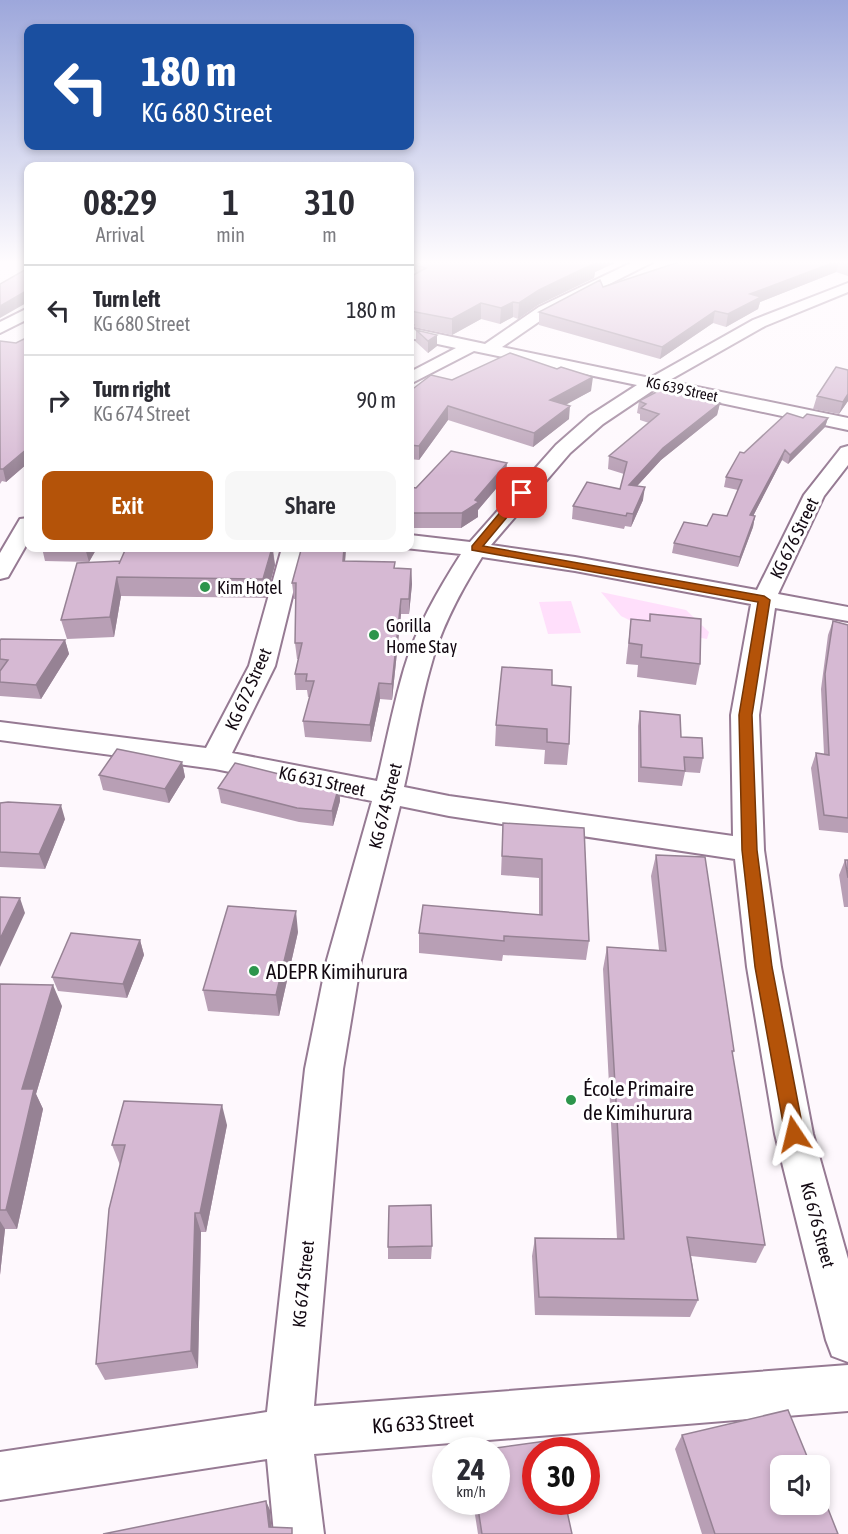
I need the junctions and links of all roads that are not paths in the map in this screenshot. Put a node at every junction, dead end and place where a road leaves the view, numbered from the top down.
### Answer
1 (414, 334) edge
2 (504, 334) edge
3 (740, 334) edge
4 (480, 347) junction
5 (414, 376) edge
6 (653, 383) junction
7 (848, 424) edge
8 (848, 453) edge
9 (24, 531) edge
10 (414, 542) edge
11 (476, 548) junction
12 (292, 552) edge
13 (0, 572) edge
14 (764, 600) junction
15 (848, 614) edge
16 (0, 731) edge
17 (215, 759) junction
18 (388, 795) junction
19 (749, 850) junction
20 (848, 1340) edge
21 (848, 1388) edge
22 (288, 1432) junction
23 (0, 1476) edge
24 (299, 1534) edge

1 - 4 street, KG 639 Street
2 - 4 street
3 - 6 street, KG 674 Street
4 - 5 street
4 - 6 street, KG 639 Street
6 - 7 street, KG 639 Street
6 - 11 street, KG 674 Street
8 - 14 street, KG 676 Street
9 - 13 street
10 - 11 street
11 - 14 street
11 - 18 street, KG 674 Street
12 - 17 street, KG 672 Street
14 - 15 street
14 - 19 street, KG 676 Street
16 - 17 street, KG 631 Street
17 - 18 street, KG 631 Street
18 - 19 street, KG 631 Street
18 - 22 street, KG 674 Street
19 - 20 street, KG 676 Street
21 - 22 street, KG 633 Street
22 - 23 street, KG 633 Street
22 - 24 street, KG 674 Street

